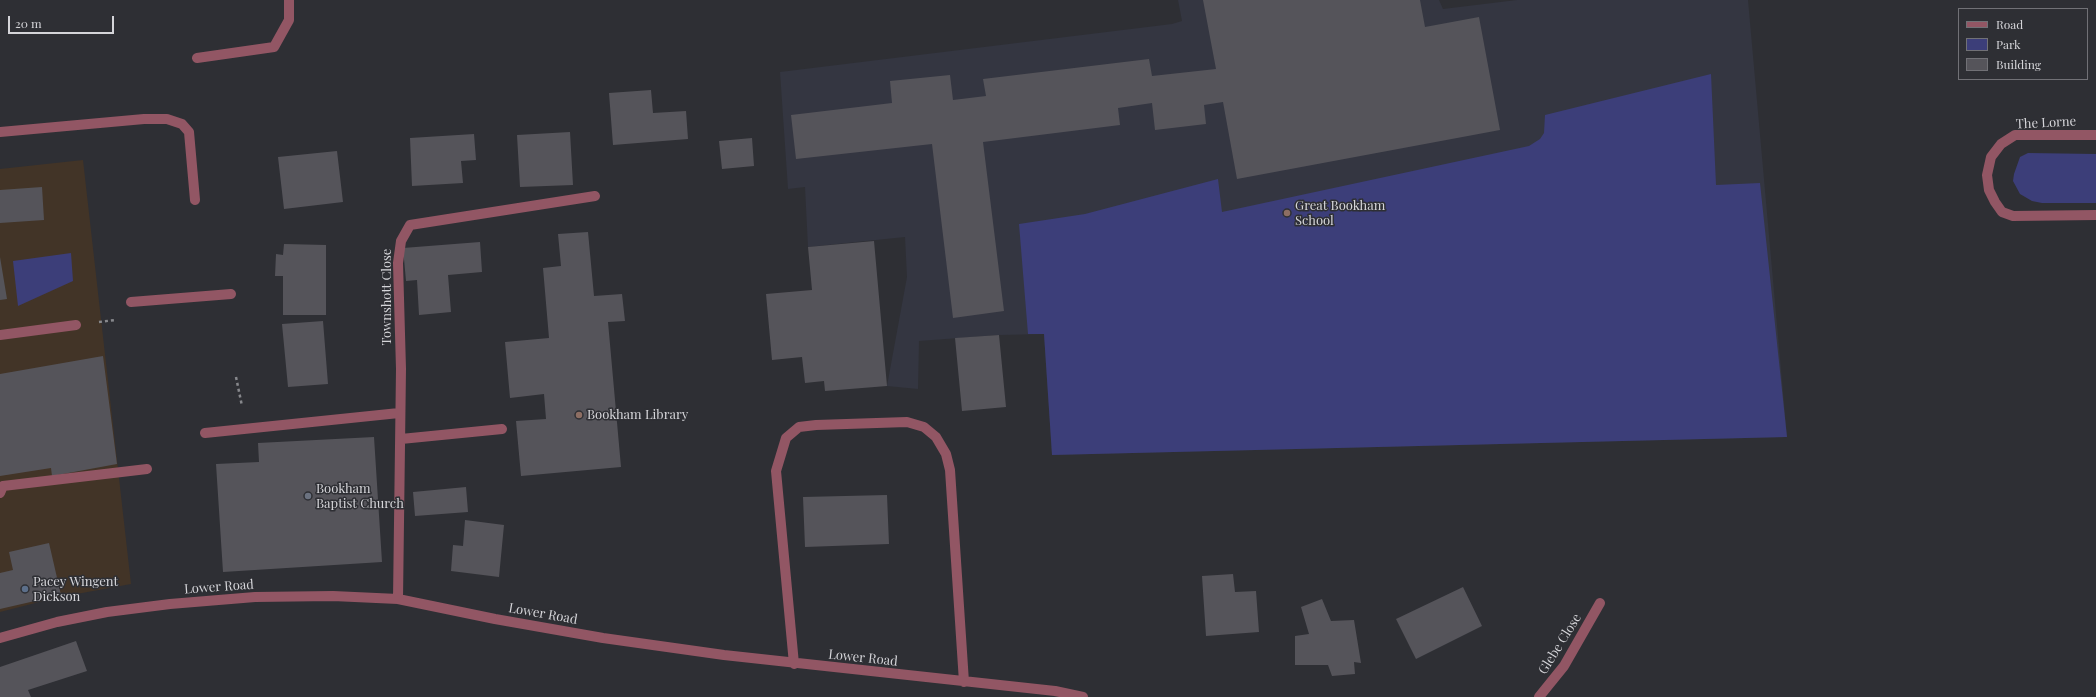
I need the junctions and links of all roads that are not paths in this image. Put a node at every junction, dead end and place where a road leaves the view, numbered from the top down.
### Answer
1 (289, 0) edge
2 (197, 58) dead end
3 (0, 132) edge
4 (2096, 135) edge
5 (595, 196) dead end
6 (195, 200) dead end
7 (2096, 215) edge
8 (231, 294) dead end
9 (131, 302) dead end
10 (76, 325) road end
11 (0, 335) edge
12 (399, 413) junction
13 (502, 429) dead end
14 (205, 433) dead end
15 (401, 439) junction
16 (147, 469) dead end
17 (0, 493) edge
18 (398, 599) junction
19 (1600, 603) dead end
20 (0, 638) edge
21 (794, 664) junction
22 (964, 682) junction
23 (1083, 697) edge
24 (1539, 697) edge

1 - 2 street
3 - 6 street
4 - 7 street, The Lorne
5 - 12 street, Townshott Close
8 - 9 street
10 - 11 street
12 - 14 street
12 - 15 street, Townshott Close
13 - 15 street
15 - 18 street, Townshott Close
16 - 17 street
18 - 20 street, Lower Road
18 - 21 street, Lower Road
19 - 24 street, Glebe Close
21 - 22 street, Lower Road
21 - 22 street
22 - 23 street, Lower Road

